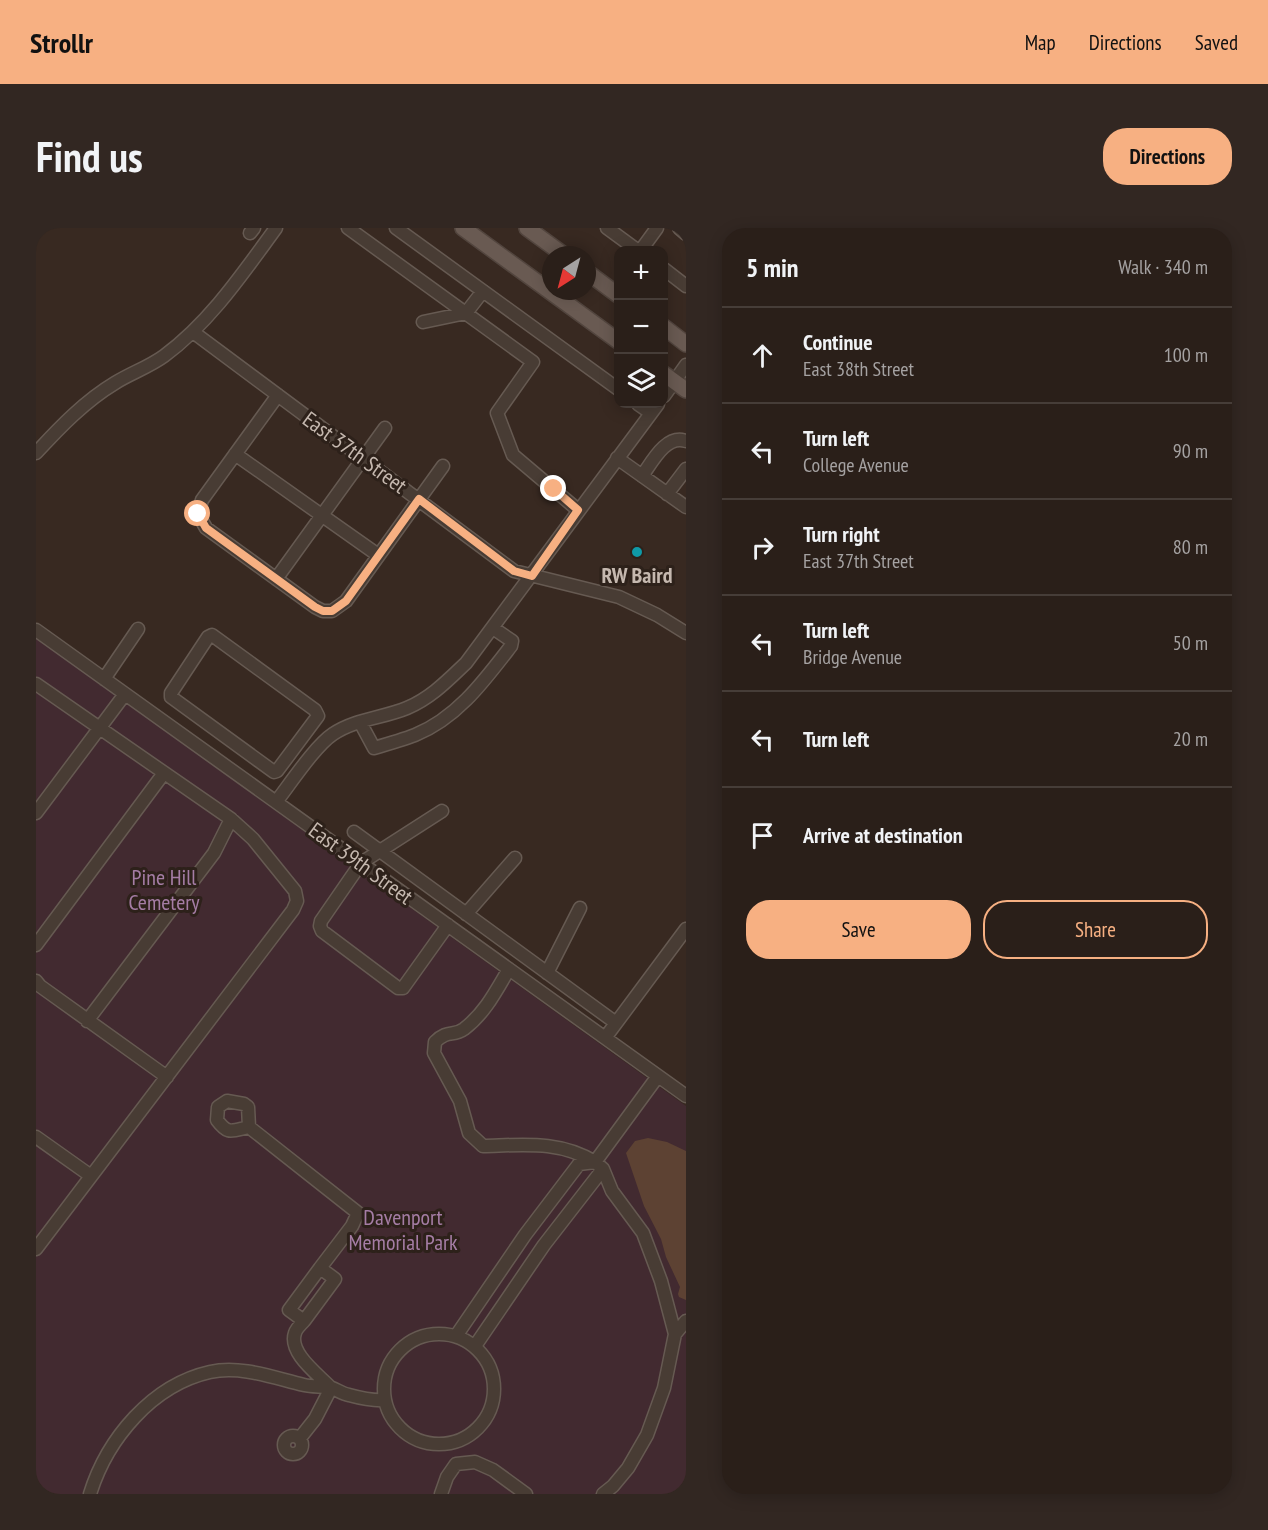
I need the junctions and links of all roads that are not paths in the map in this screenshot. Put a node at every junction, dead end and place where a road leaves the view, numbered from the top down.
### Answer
1 (276, 228) edge
2 (348, 228) edge
3 (396, 228) edge
4 (463, 228) edge
5 (527, 228) edge
6 (608, 228) edge
7 (657, 228) edge
8 (679, 228) edge
9 (686, 233) edge
10 (552, 246) edge
11 (633, 246) edge
12 (642, 246) edge
13 (668, 273) edge
14 (596, 279) edge
15 (686, 286) edge
16 (483, 291) junction
17 (614, 292) edge
18 (466, 313) junction
19 (423, 322) dead end
20 (668, 331) edge
21 (192, 332) junction
22 (614, 338) edge
23 (686, 344) edge
24 (686, 365) edge
25 (674, 382) edge
26 (614, 386) edge
27 (278, 395) junction
28 (655, 408) edge
29 (385, 428) dead end
30 (686, 441) edge
31 (36, 453) edge
32 (235, 454) junction
33 (363, 458) junction
34 (617, 458) junction
35 (443, 466) dead end
36 (686, 469) edge
37 (642, 476) junction
38 (667, 494) junction
39 (419, 499) junction
40 (686, 507) edge
41 (578, 510) junction
42 (322, 515) junction
43 (378, 555) junction
44 (532, 576) junction
45 (276, 579) junction
46 (493, 628) junction
47 (138, 629) dead end
48 (36, 630) edge
49 (686, 633) edge
50 (104, 679) junction
51 (36, 684) edge
52 (125, 694) junction
53 (360, 722) junction
54 (99, 729) junction
55 (299, 744) junction
56 (313, 755) junction
57 (164, 773) junction
58 (276, 802) junction
59 (442, 811) dead end
60 (36, 813) edge
61 (231, 819) junction
62 (354, 832) dead end
63 (380, 851) junction
64 (515, 858) dead end
65 (361, 863) junction
66 (580, 908) dead end
67 (466, 914) junction
68 (448, 925) junction
69 (686, 928) edge
70 (36, 945) edge
71 (509, 969) junction
72 (547, 973) junction
73 (36, 981) edge
74 (87, 1021) junction
75 (615, 1023) junction
76 (605, 1038) junction
77 (658, 1076) junction
78 (167, 1077) junction
79 (686, 1096) edge
80 (249, 1127) dead end
81 (36, 1137) edge
82 (599, 1165) junction
83 (91, 1176) junction
84 (36, 1249) edge
85 (320, 1268) junction
86 (304, 1321) junction
87 (686, 1321) edge
88 (675, 1334) junction
89 (456, 1336) junction
90 (475, 1346) junction
91 (331, 1388) junction
92 (385, 1400) junction
93 (300, 1438) dead end
94 (454, 1442) junction
95 (461, 1464) junction
96 (90, 1494) edge
97 (441, 1494) edge
98 (526, 1494) edge
99 (603, 1494) edge

1 - 21 street
2 - 18 street
3 - 16 street
4 - 22 main road
5 - 10 main road
6 - 11 street
7 - 12 street
8 - 9 street
13 - 15 street
14 - 17 main road
16 - 18 street
16 - 26 street
18 - 19 street
18 - 41 street
20 - 23 main road
21 - 27 street, East 37th Street
21 - 31 street
24 - 25 street
27 - 32 street
27 - 33 street, East 37th Street
28 - 34 street
29 - 33 street
30 - 37 street
32 - 42 street
32 - 45 street
33 - 39 street, East 37th Street
33 - 42 street
34 - 37 street
34 - 41 street
35 - 39 street
36 - 38 street
37 - 38 street
38 - 40 street
39 - 43 street
39 - 44 street, East 37th Street
41 - 44 street
42 - 43 street
42 - 45 street
43 - 45 street
44 - 46 street
44 - 49 street, East 37th Street
46 - 53 street
46 - 53 street
47 - 50 street
48 - 50 street, East 39th Street
50 - 52 street, East 39th Street
51 - 54 street
52 - 54 street
52 - 58 street, East 39th Street
53 - 56 street
54 - 57 street
54 - 60 street
55 - 55 street
55 - 56 street
56 - 58 street
57 - 61 street
57 - 70 street
58 - 65 street, East 39th Street
59 - 63 street
61 - 74 street
61 - 78 street
62 - 63 street
63 - 65 street
63 - 67 street
64 - 67 street
65 - 68 street, East 39th Street
65 - 68 street
66 - 72 street
67 - 72 street
68 - 71 street, East 39th Street
69 - 75 street
71 - 76 street, East 39th Street
71 - 82 street
72 - 75 street
73 - 74 street
74 - 78 street
75 - 76 street
76 - 77 street, East 39th Street
77 - 79 street, East 39th Street
77 - 82 street
78 - 83 street
80 - 85 street
81 - 83 street
82 - 88 street
82 - 89 street
82 - 90 street
83 - 84 street
85 - 86 street
85 - 86 street
86 - 91 street
87 - 88 street
88 - 99 street
89 - 90 street
89 - 92 street
90 - 94 street
91 - 92 street
91 - 93 street
91 - 96 street
92 - 94 street
94 - 95 street
95 - 97 street
95 - 98 street

